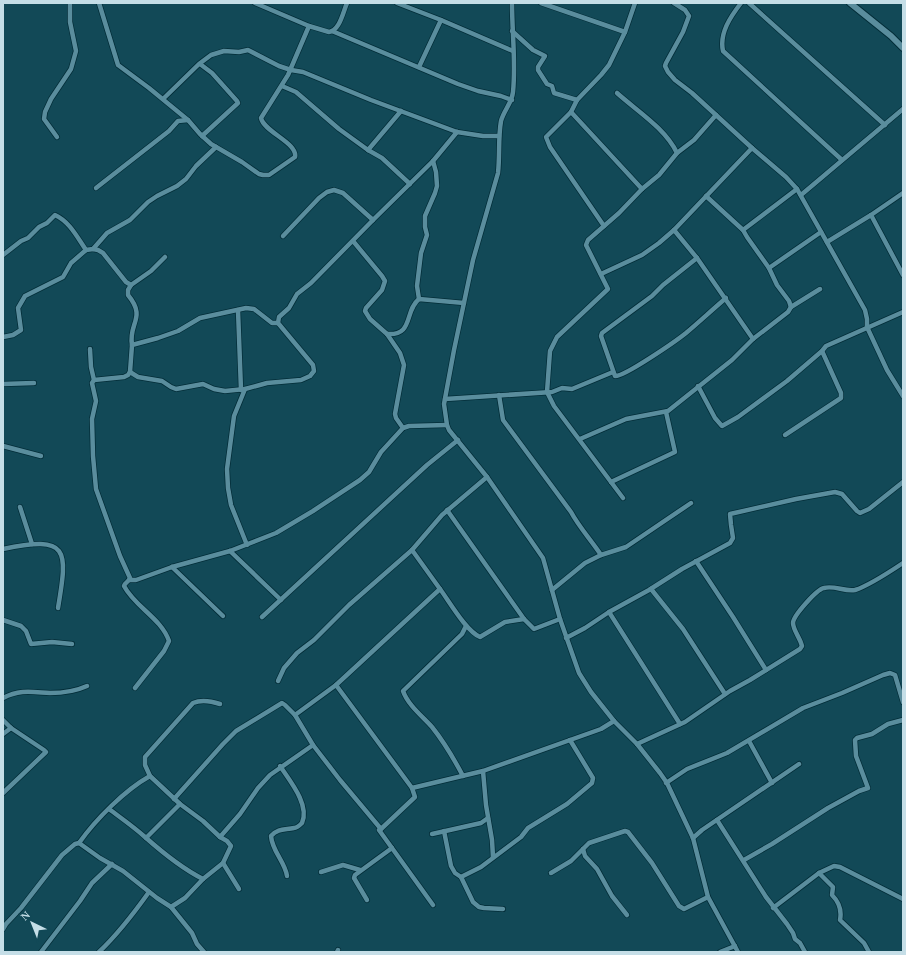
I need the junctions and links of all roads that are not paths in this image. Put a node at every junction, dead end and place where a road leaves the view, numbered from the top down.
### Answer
1 (70, 3) edge
2 (99, 3) edge
3 (255, 3) edge
4 (347, 3) edge
5 (397, 3) edge
6 (512, 3) edge
7 (541, 3) edge
8 (635, 3) edge
9 (674, 3) edge
10 (741, 3) edge
11 (749, 3) edge
12 (850, 3) edge
13 (441, 20) junction
14 (309, 26) junction
15 (332, 31) junction
16 (512, 31) junction
17 (624, 32) junction
18 (903, 48) edge
19 (513, 51) junction
20 (200, 64) junction
21 (419, 67) junction
22 (291, 70) junction
23 (282, 86) junction
24 (617, 93) dead end
25 (162, 99) junction
26 (512, 100) junction
27 (577, 100) junction
28 (903, 110) edge
29 (401, 111) junction
30 (571, 112) junction
31 (716, 115) junction
32 (188, 120) junction
33 (885, 125) junction
34 (457, 132) junction
35 (58, 136) dead end
36 (202, 136) junction
37 (499, 136) junction
38 (216, 147) junction
39 (752, 148) junction
40 (368, 150) junction
41 (677, 153) junction
42 (842, 160) junction
43 (434, 162) junction
44 (410, 184) junction
45 (96, 188) dead end
46 (642, 189) junction
47 (797, 189) junction
48 (903, 193) edge
49 (802, 195) junction
50 (706, 196) junction
51 (871, 215) junction
52 (373, 220) junction
53 (604, 226) junction
54 (674, 230) junction
55 (743, 230) junction
56 (821, 232) junction
57 (284, 236) dead end
58 (353, 241) junction
59 (826, 242) junction
60 (93, 249) junction
61 (86, 250) junction
62 (3, 255) edge
63 (165, 257) dead end
64 (697, 258) junction
65 (769, 268) junction
66 (601, 274) junction
67 (903, 274) edge
68 (131, 285) junction
69 (820, 289) dead end
70 (726, 298) junction
71 (419, 299) junction
72 (464, 303) junction
73 (791, 307) junction
74 (238, 310) junction
75 (903, 312) edge
76 (278, 323) junction
77 (867, 327) junction
78 (387, 334) junction
79 (3, 337) edge
80 (753, 339) junction
81 (132, 345) junction
82 (90, 349) dead end
83 (822, 351) junction
84 (130, 372) junction
85 (613, 372) junction
86 (94, 380) junction
87 (34, 383) dead end
88 (3, 384) edge
89 (698, 386) junction
90 (243, 390) junction
91 (547, 392) junction
92 (499, 395) junction
93 (903, 396) edge
94 (445, 399) junction
95 (666, 412) junction
96 (447, 424) junction
97 (403, 428) junction
98 (784, 435) dead end
99 (580, 439) junction
100 (458, 440) junction
101 (3, 446) edge
102 (41, 456) dead end
103 (487, 477) junction
104 (611, 482) junction
105 (903, 482) edge
106 (623, 498) dead end
107 (691, 503) dead end
108 (20, 507) dead end
109 (447, 510) junction
110 (32, 544) junction
111 (247, 544) junction
112 (3, 549) edge
113 (412, 550) junction
114 (230, 551) junction
115 (601, 555) junction
116 (696, 561) junction
117 (903, 563) edge
118 (172, 567) junction
119 (129, 580) junction
120 (440, 589) junction
121 (652, 589) junction
122 (552, 590) junction
123 (281, 600) junction
124 (58, 608) dead end
125 (609, 612) junction
126 (223, 616) dead end
127 (262, 617) dead end
128 (524, 619) junction
129 (560, 619) junction
130 (3, 620) edge
131 (466, 626) junction
132 (566, 638) junction
133 (72, 644) dead end
134 (766, 670) junction
135 (278, 681) dead end
136 (336, 685) junction
137 (87, 686) dead end
138 (135, 688) dead end
139 (725, 694) junction
140 (3, 698) edge
141 (903, 702) edge
142 (220, 704) dead end
143 (295, 715) junction
144 (3, 720) edge
145 (903, 720) edge
146 (614, 721) junction
147 (680, 724) junction
148 (11, 728) junction
149 (3, 734) edge
150 (570, 740) junction
151 (749, 741) junction
152 (637, 744) junction
153 (313, 745) junction
154 (799, 764) dead end
155 (280, 766) junction
156 (483, 771) junction
157 (150, 776) junction
158 (463, 776) junction
159 (666, 783) junction
160 (772, 783) junction
161 (412, 788) junction
162 (3, 793) edge
163 (174, 799) junction
164 (180, 804) junction
165 (109, 809) junction
166 (488, 818) junction
167 (717, 820) junction
168 (381, 830) junction
169 (444, 831) junction
170 (432, 834) dead end
171 (220, 837) junction
172 (146, 838) junction
173 (693, 838) junction
174 (79, 843) junction
175 (392, 848) junction
176 (583, 849) junction
177 (578, 855) junction
178 (585, 856) junction
179 (493, 857) junction
180 (744, 860) junction
181 (223, 863) junction
182 (112, 864) junction
183 (360, 870) junction
184 (321, 872) dead end
185 (551, 873) dead end
186 (819, 873) junction
187 (287, 876) dead end
188 (461, 877) junction
189 (203, 879) junction
190 (239, 889) dead end
191 (149, 892) junction
192 (708, 897) junction
193 (367, 900) dead end
194 (903, 900) edge
195 (433, 905) dead end
196 (171, 907) junction
197 (773, 908) junction
198 (503, 909) dead end
199 (16, 914) junction
200 (627, 915) dead end
201 (3, 919) edge
202 (3, 929) edge
203 (735, 946) junction
204 (41, 952) edge
205 (99, 952) edge
206 (204, 952) edge
207 (720, 952) edge
208 (738, 952) edge
209 (805, 952) edge
210 (869, 952) edge

1 - 35 street
2 - 25 street
3 - 14 street
4 - 15 street
5 - 13 street
6 - 16 street
7 - 17 street
8 - 17 street
9 - 31 street
10 - 42 street
11 - 33 street
12 - 18 street
13 - 19 street
13 - 21 street
14 - 15 street
14 - 22 street
15 - 21 street
16 - 19 street
16 - 27 street
17 - 27 street
19 - 26 street
20 - 22 street
20 - 25 street
20 - 36 street
21 - 26 street
22 - 23 street
22 - 29 street
23 - 38 street
23 - 40 street
24 - 41 street
25 - 32 street
26 - 37 street
27 - 30 street
28 - 33 street
29 - 34 street
29 - 40 street
30 - 46 street
30 - 53 street
31 - 39 street
31 - 41 street
32 - 36 street
32 - 45 street
33 - 42 street
34 - 37 street
34 - 43 street
36 - 38 street
37 - 72 street
38 - 60 street
39 - 47 street
39 - 50 street
40 - 44 street
41 - 46 street
42 - 49 street
43 - 44 street
43 - 71 street
44 - 52 street
46 - 53 street
47 - 49 street
47 - 55 street
48 - 51 street
49 - 56 street
50 - 54 street
50 - 55 street
51 - 59 street
51 - 67 street
52 - 57 street
52 - 58 street
53 - 66 street
54 - 64 street
54 - 66 street
55 - 65 street
56 - 59 street
56 - 65 street
58 - 76 street
58 - 78 street
59 - 77 street
60 - 61 street
60 - 68 street
61 - 62 street
61 - 79 street
63 - 68 street
64 - 70 street
64 - 85 street
65 - 73 street
66 - 91 street
68 - 81 street
69 - 73 street
70 - 80 street
70 - 85 street
71 - 72 street
71 - 78 street
72 - 94 street
73 - 80 street
74 - 76 street
74 - 81 street
74 - 90 street
75 - 77 street
76 - 90 street
77 - 83 street
77 - 93 street
78 - 97 street
80 - 89 street
81 - 84 street
82 - 86 street
83 - 89 street
83 - 98 street
84 - 86 street
84 - 90 street
85 - 91 street
86 - 119 street
87 - 88 street
89 - 95 street
90 - 111 street
91 - 92 street
91 - 99 street
92 - 94 street
92 - 115 street
94 - 96 street
95 - 99 street
95 - 104 street
96 - 97 street
96 - 100 street
97 - 111 street
99 - 104 street
100 - 103 street
100 - 123 street
101 - 102 street
103 - 109 street
103 - 122 street
104 - 106 street
105 - 116 street
107 - 115 street
108 - 110 street
109 - 113 street
109 - 128 street
110 - 112 street
110 - 124 street
111 - 114 street
113 - 120 street
113 - 135 street
114 - 118 street
114 - 123 street
115 - 122 street
116 - 121 street
116 - 134 street
117 - 134 street
118 - 119 street
118 - 126 street
119 - 138 street
120 - 131 street
120 - 136 street
121 - 125 street
121 - 139 street
122 - 129 street
123 - 127 street
125 - 132 street
125 - 147 street
128 - 129 street
128 - 131 street
129 - 132 street
130 - 133 street
131 - 158 street
132 - 146 street
134 - 139 street
136 - 143 street
136 - 161 street
137 - 140 street
139 - 147 street
141 - 151 street
142 - 157 street
143 - 153 street
143 - 163 street
144 - 148 street
145 - 180 street
146 - 150 street
146 - 152 street
147 - 152 street
148 - 149 street
148 - 162 street
150 - 156 street
150 - 179 street
151 - 159 street
151 - 160 street
152 - 159 street
153 - 155 street
153 - 168 street
154 - 160 street
155 - 171 street
155 - 187 street
156 - 158 street
156 - 166 street
157 - 163 street
157 - 165 street
158 - 161 street
159 - 173 street
160 - 167 street
161 - 168 street
163 - 164 street
164 - 171 street
164 - 172 street
165 - 172 street
165 - 174 street
166 - 169 street
166 - 179 street
167 - 173 street
167 - 180 street
168 - 175 street
169 - 170 street
169 - 188 street
171 - 181 street
172 - 189 street
173 - 192 street
174 - 182 street
174 - 199 street
175 - 183 street
175 - 195 street
176 - 177 street
176 - 178 street
176 - 192 street
177 - 178 street
177 - 185 street
178 - 200 street
179 - 188 street
180 - 197 street
181 - 189 street
181 - 190 street
182 - 191 street
182 - 204 street
183 - 184 street
183 - 193 street
186 - 194 street
186 - 197 street
186 - 210 street
188 - 198 street
189 - 196 street
191 - 196 street
191 - 205 street
192 - 203 street
196 - 206 street
197 - 209 street
199 - 201 street
199 - 202 street
203 - 207 street
203 - 208 street

